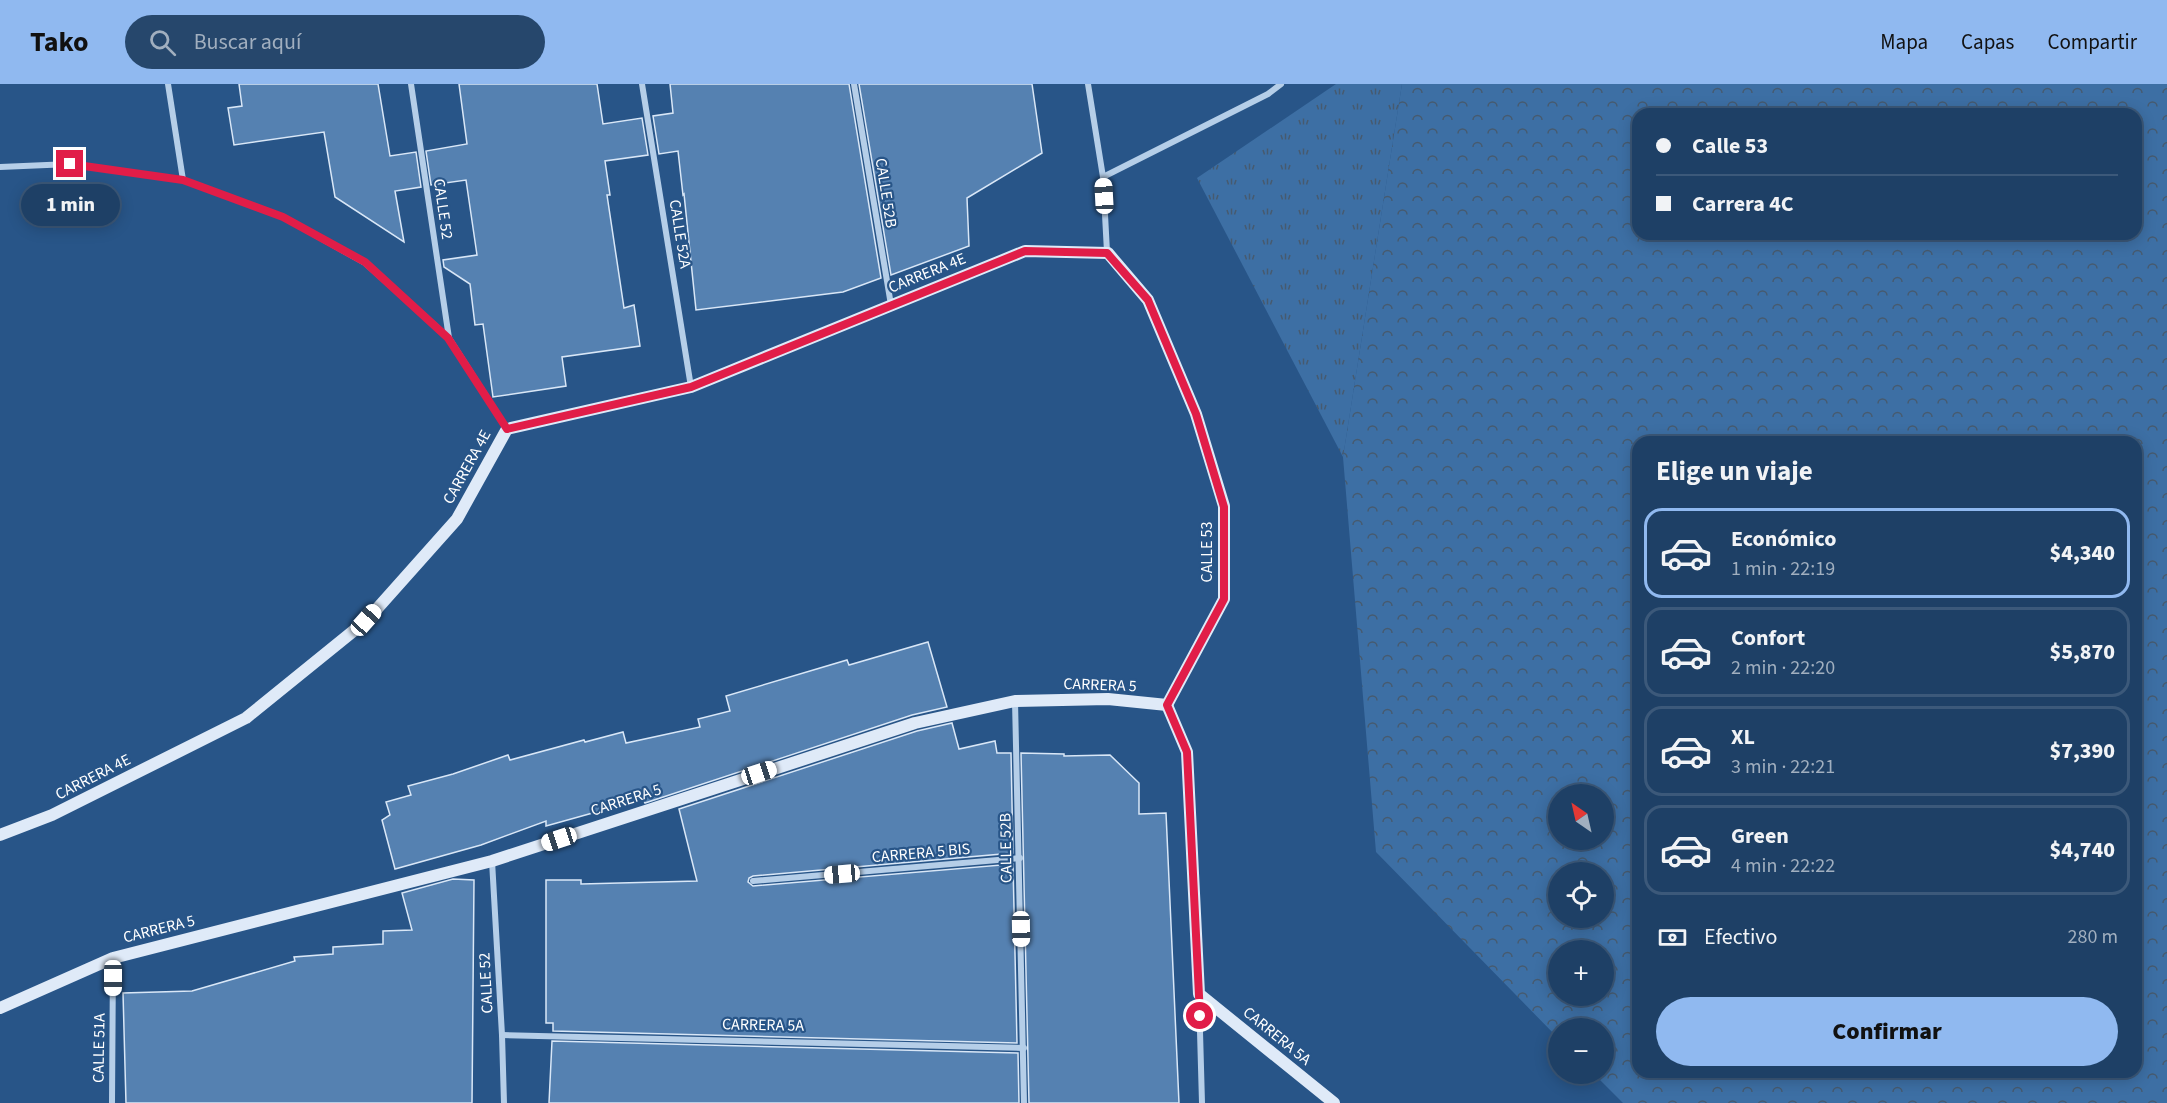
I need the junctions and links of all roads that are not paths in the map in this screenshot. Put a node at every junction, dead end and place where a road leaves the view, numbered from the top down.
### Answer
1 (168, 84) edge
2 (411, 84) edge
3 (642, 84) edge
4 (854, 84) edge
5 (1088, 84) edge
6 (1281, 84) edge
7 (0, 167) edge
8 (1103, 177) junction
9 (183, 180) junction
10 (1107, 253) junction
11 (891, 306) junction
12 (448, 338) junction
13 (691, 387) junction
14 (507, 429) junction
15 (1015, 700) junction
16 (1167, 705) junction
17 (0, 835) edge
18 (1020, 858) junction
19 (492, 861) junction
20 (753, 881) dead end
21 (113, 957) junction
22 (1199, 994) junction
23 (0, 1008) edge
24 (502, 1035) junction
25 (1024, 1048) junction
26 (112, 1103) edge
27 (504, 1103) edge
28 (1024, 1103) edge
29 (1202, 1103) edge
30 (1334, 1103) edge

1 - 9 street
2 - 12 street, CALLE 52
3 - 13 street, CALLE 52A
4 - 11 street, CALLE 52B
5 - 8 street
6 - 8 street
7 - 9 street
8 - 10 street
9 - 12 street
10 - 11 street, CARRERA 4E
10 - 16 street, CALLE 53
11 - 13 street, CARRERA 4E
12 - 14 street
13 - 14 street, CARRERA 4E
14 - 17 street, CARRERA 4E
15 - 16 street, CARRERA 5
15 - 18 street, CALLE 52B
15 - 19 street, CARRERA 5
16 - 22 street
18 - 20 street, CARRERA 5 BIS
18 - 25 street, CALLE 52B
19 - 21 street, CARRERA 5
19 - 24 street, CALLE 52
21 - 23 street, CARRERA 5
21 - 26 street, CALLE 51A
22 - 29 street
22 - 30 street, CARRERA 5A
24 - 25 street, CARRERA 5A
24 - 27 street, CALLE 52
25 - 28 street, CALLE 52B

